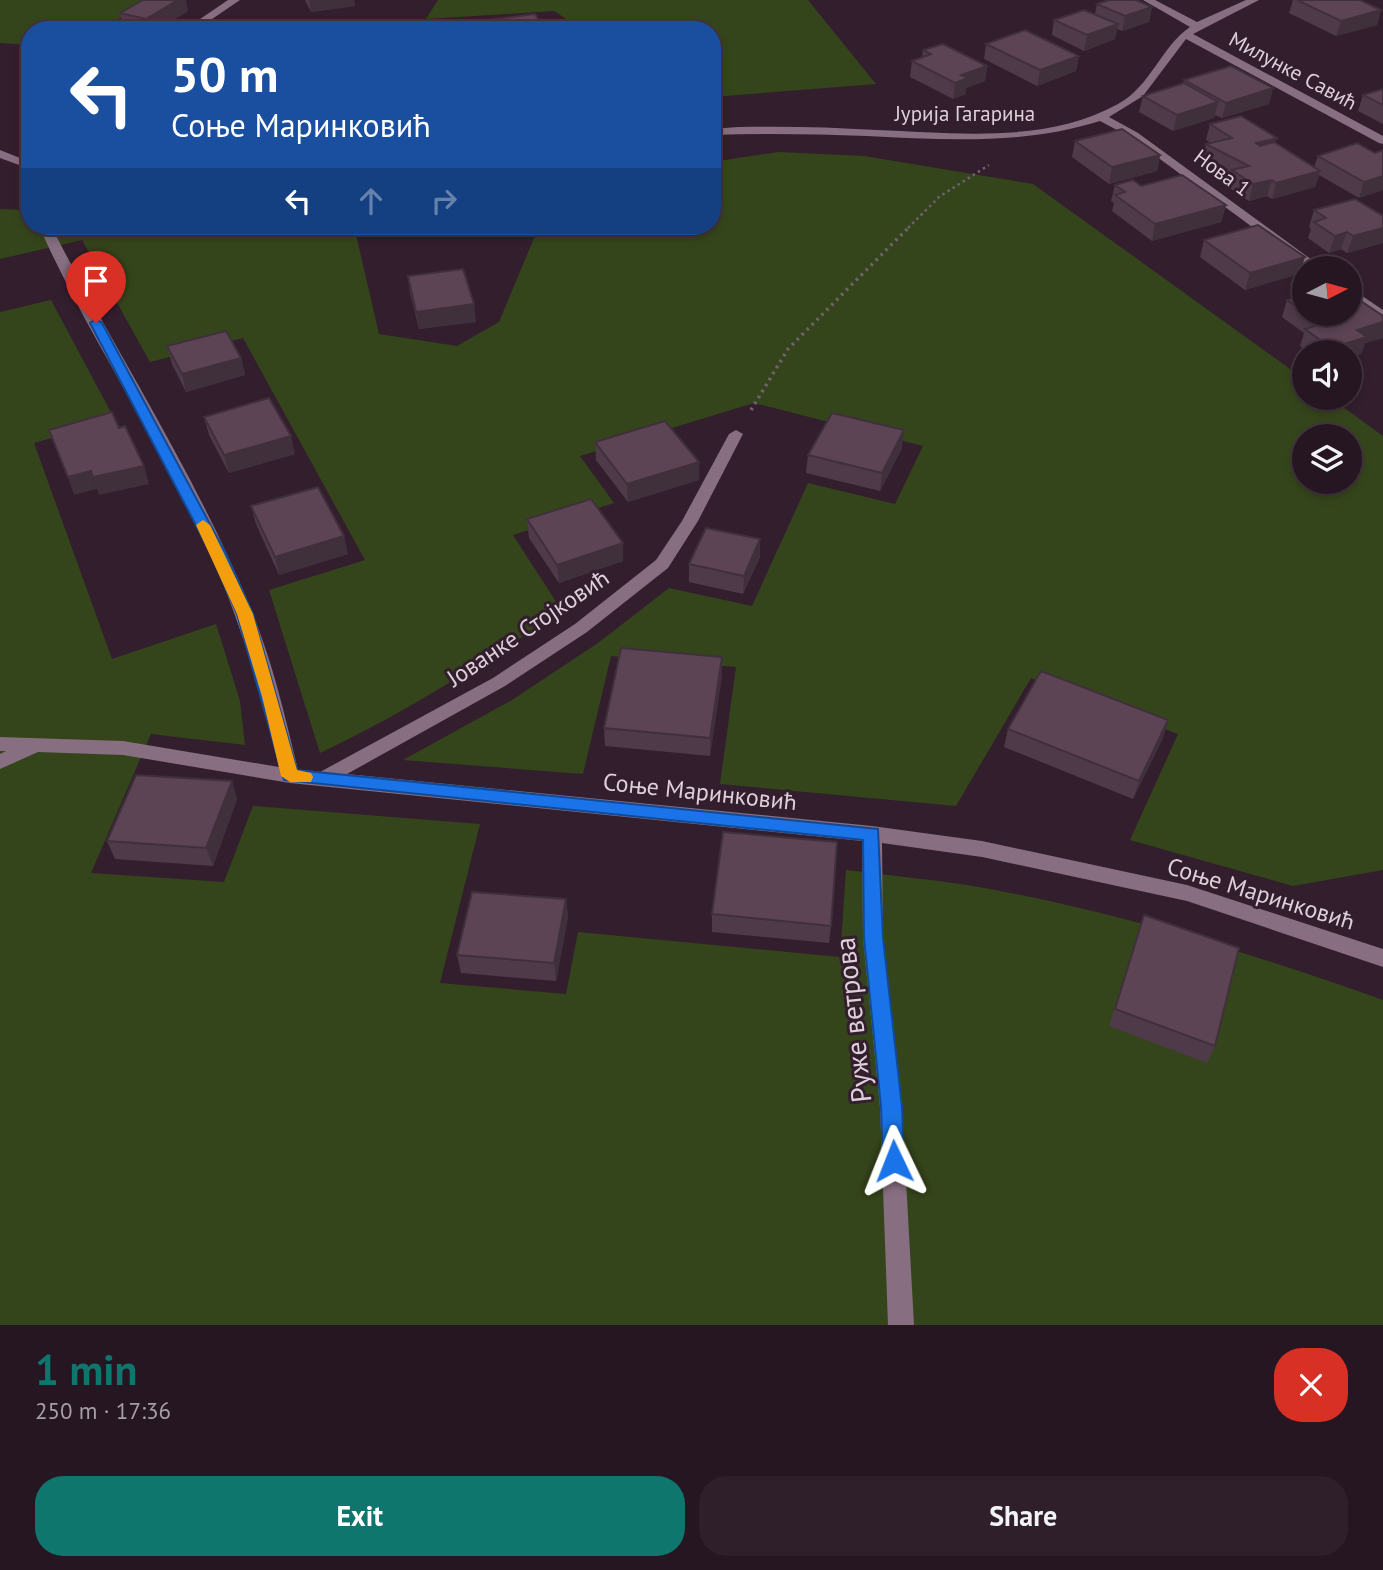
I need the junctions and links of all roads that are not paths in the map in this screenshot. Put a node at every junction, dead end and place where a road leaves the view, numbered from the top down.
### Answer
1 (235, 0) edge
2 (1148, 0) edge
3 (1254, 0) edge
4 (203, 21) edge
5 (1198, 27) junction
6 (1185, 34) junction
7 (1100, 116) junction
8 (721, 131) edge
9 (1383, 141) edge
10 (0, 154) edge
11 (21, 162) edge
12 (50, 235) edge
13 (1300, 256) edge
14 (1362, 301) edge
15 (1383, 316) edge
16 (736, 434) road end
17 (0, 744) edge
18 (40, 744) junction
19 (0, 762) edge
20 (290, 776) junction
21 (323, 779) junction
22 (872, 834) junction
23 (1383, 958) edge
24 (901, 1325) edge

1 - 4 street
2 - 5 street
3 - 5 street, Јурија Гагарина
5 - 6 street, Јурија Гагарина
6 - 7 street, Јурија Гагарина
6 - 9 street, Милунке Савић
7 - 8 street, Јурија Гагарина
7 - 13 street, Нова 1
10 - 11 street
12 - 20 street
14 - 15 street
16 - 21 street, Јованке Стојковић
17 - 18 street, Соње Маринковић
18 - 19 street
18 - 20 street, Соње Маринковић
20 - 21 street, Соње Маринковић
21 - 22 street, Соње Маринковић
22 - 23 street, Соње Маринковић
22 - 24 street, Руже ветрова

